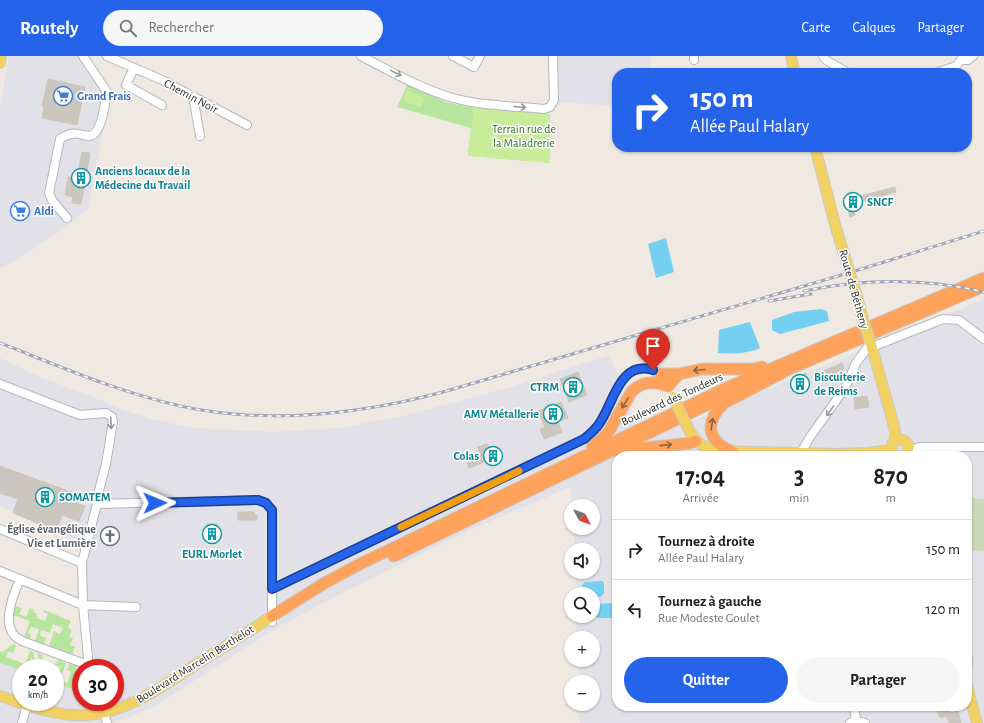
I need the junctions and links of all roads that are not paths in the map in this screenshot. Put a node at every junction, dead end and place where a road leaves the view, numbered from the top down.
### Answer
1 (83, 56) edge
2 (107, 56) edge
3 (360, 56) edge
4 (454, 56) edge
5 (480, 56) edge
6 (554, 56) edge
7 (823, 56) edge
8 (973, 56) edge
9 (792, 58) edge
10 (963, 58) edge
11 (134, 68) junction
12 (794, 68) edge
13 (840, 68) edge
14 (951, 68) edge
15 (193, 96) junction
16 (162, 105) dead end
17 (248, 125) dead end
18 (200, 136) dead end
19 (816, 152) edge
20 (67, 218) dead end
21 (984, 278) edge
22 (984, 286) edge
23 (984, 339) edge
24 (871, 344) junction
25 (824, 346) junction
26 (797, 365) junction
27 (660, 374) junction
28 (679, 374) junction
29 (0, 384) edge
30 (668, 386) junction
31 (898, 443) edge
32 (700, 444) junction
33 (919, 447) junction
34 (984, 447) edge
35 (612, 451) edge
36 (612, 451) edge
37 (627, 451) edge
38 (717, 451) edge
39 (731, 451) edge
40 (803, 451) edge
41 (873, 451) edge
42 (907, 451) edge
43 (912, 451) edge
44 (612, 456) edge
45 (550, 481) junction
46 (97, 504) junction
47 (466, 512) junction
48 (0, 529) edge
49 (82, 564) junction
50 (0, 571) edge
51 (20, 579) junction
52 (272, 589) junction
53 (84, 605) junction
54 (136, 607) dead end
55 (272, 619) junction
56 (88, 659) edge
57 (72, 660) edge
58 (0, 696) edge
59 (0, 701) edge
60 (12, 701) edge
61 (12, 704) edge
62 (972, 704) edge
63 (25, 711) edge
64 (45, 711) edge
65 (854, 711) edge
66 (106, 718) edge
67 (853, 722) edge
68 (22, 723) edge
69 (865, 723) edge
70 (977, 723) edge

1 - 20 street
2 - 11 street, Chemin Noir
3 -> 6 street
4 - 5 street
7 - 13 street
8 - 10 street
9 - 12 main road
10 - 14 street
11 - 15 street, Chemin Noir
11 - 16 street, Chemin Noir
15 - 17 street, Chemin Noir
15 - 18 street
19 - 24 main road, Route de Bétheny, bridge
21 - 25 highway, Boulevard des Tondeurs
22 - 26 highway, Boulevard des Tondeurs
23 - 24 street
24 - 31 main road, Route de Bétheny
24 -> 40 street
25 -> 28 highway
25 - 47 highway, Boulevard des Tondeurs
26 - 36 highway, Boulevard des Tondeurs
39 -> 26 highway
27 - 28 highway
27 - 30 street
27 - 52 street
28 - 30 highway
29 -> 46 street
30 - 32 main road, bridge
30 -> 47 highway
31 - 33 street
31 - 41 main road
31 - 42 main road, Route de Bétheny
37 -> 32 highway
32 - 38 main road
33 - 34 street
33 - 43 street
35 - 45 highway, Boulevard des Tondeurs
45 -> 44 highway
45 - 55 highway, Boulevard des Tondeurs
46 - 49 street
46 - 52 street
47 - 55 highway, Boulevard des Tondeurs
48 - 49 street
49 - 53 street
50 - 51 street
51 - 53 street
51 - 57 street
52 - 55 street
53 - 54 street
53 - 56 street
55 - 66 main road, Boulevard Marcelin Berthelot
58 - 60 main road, Boulevard Marcelin Berthelot
59 - 61 main road, Boulevard Marcelin Berthelot
62 - 70 main road
63 - 68 street
64 - 66 main road, Boulevard Marcelin Berthelot
65 - 67 street
67 - 69 street

